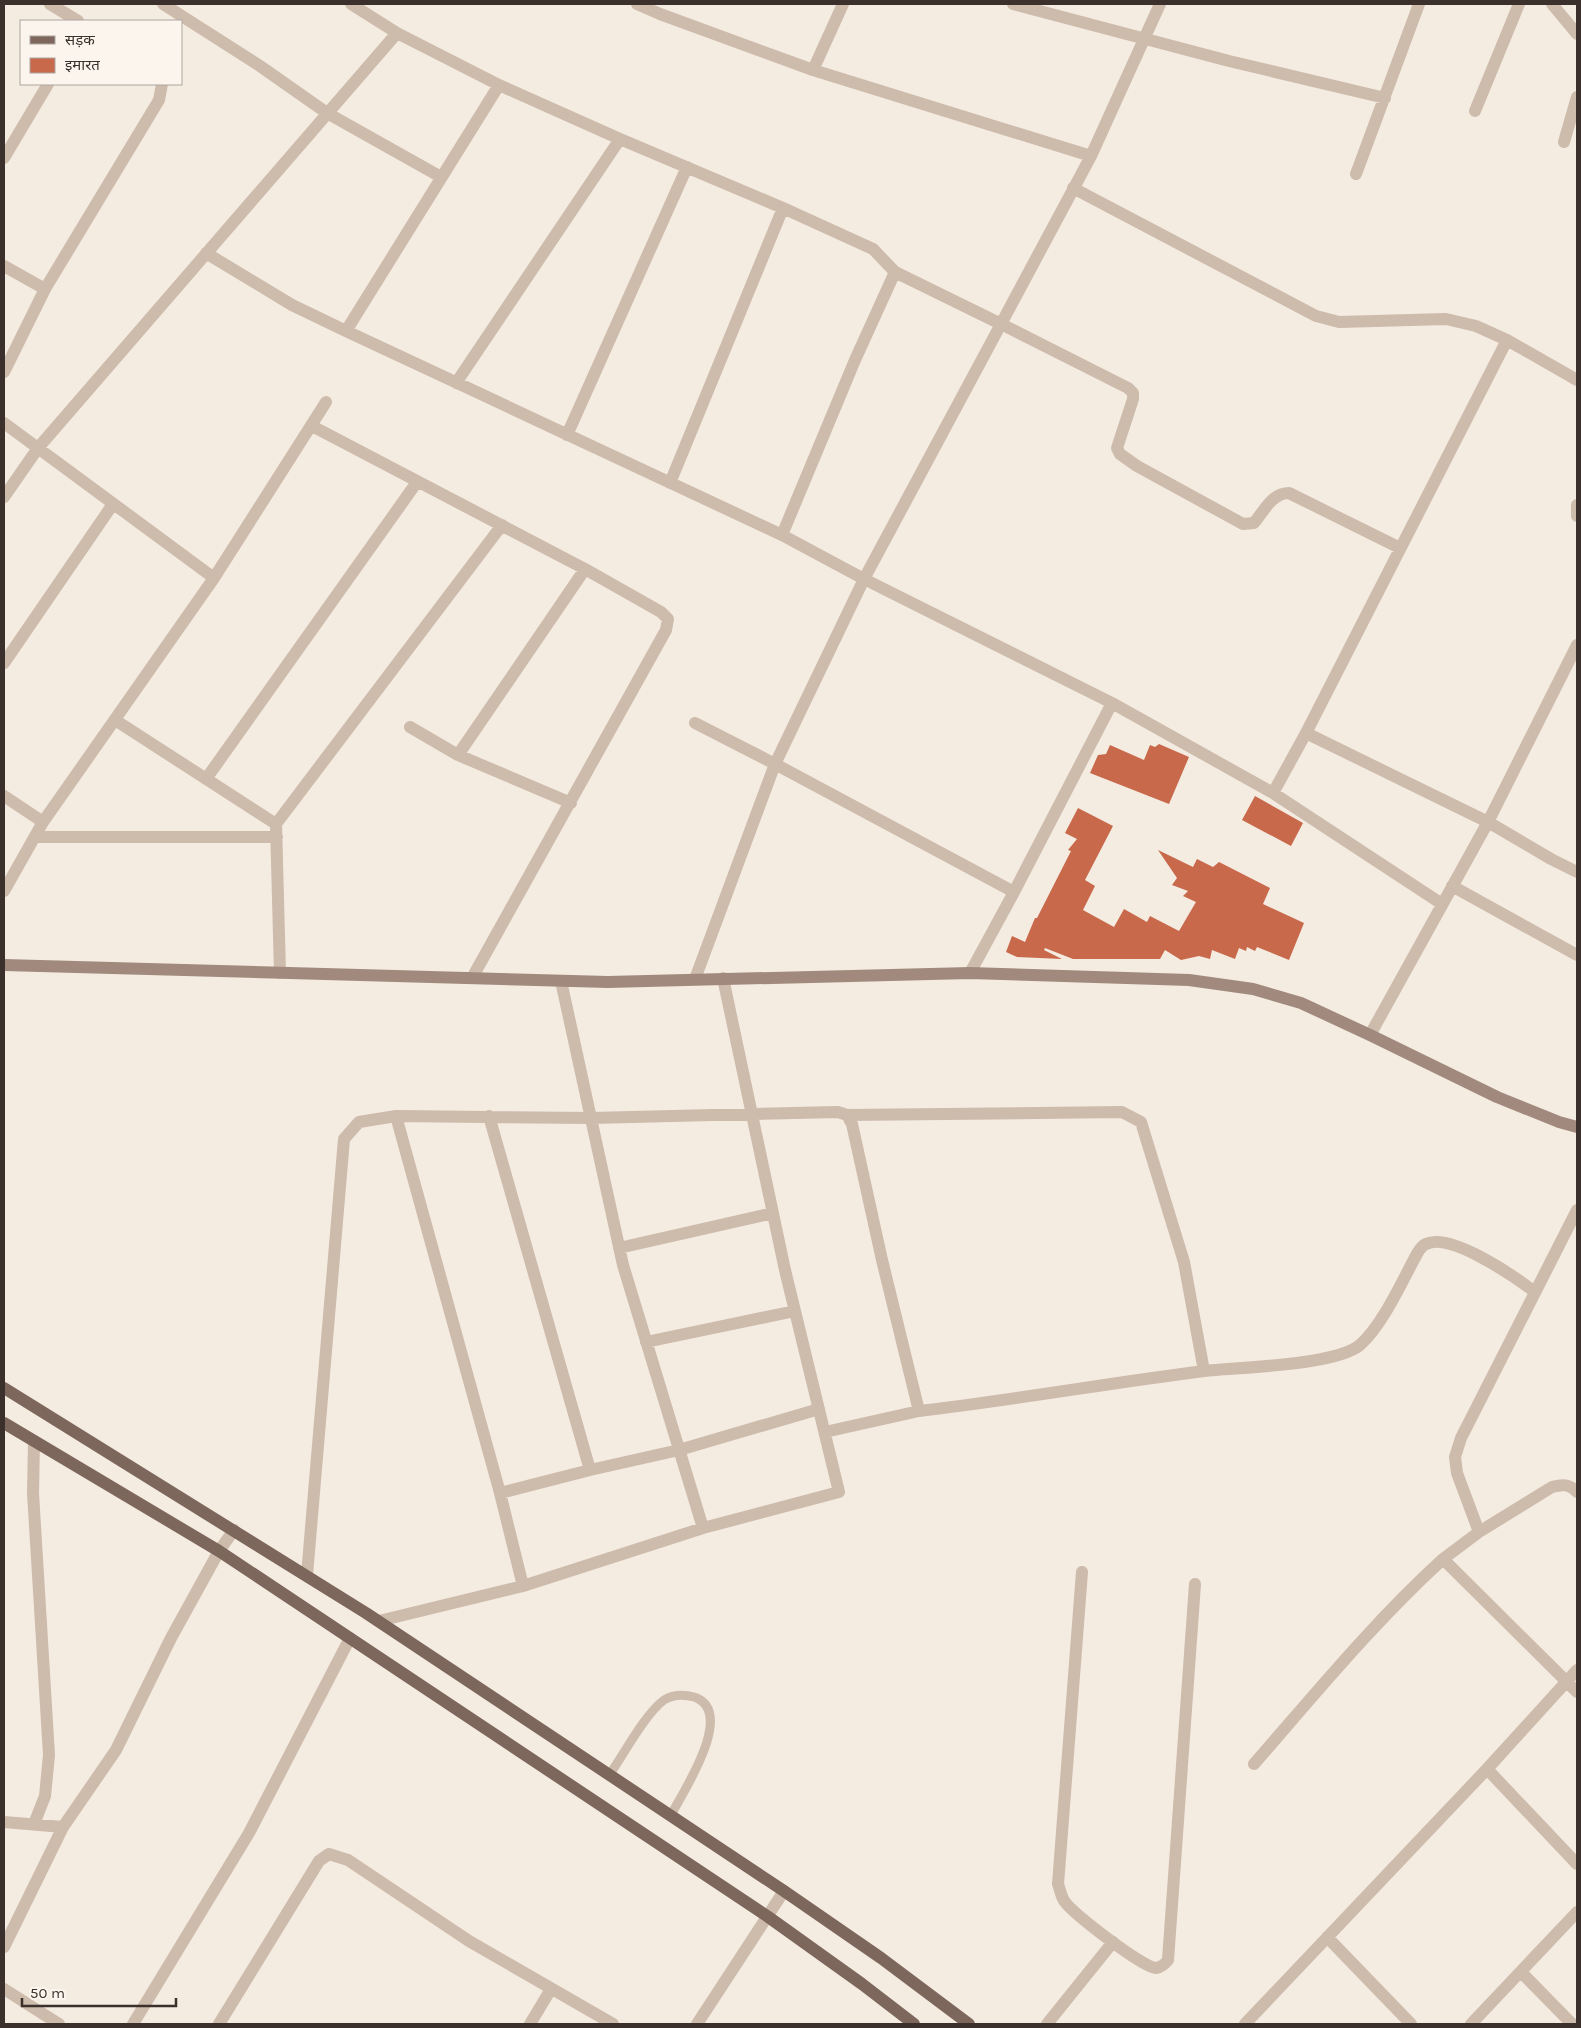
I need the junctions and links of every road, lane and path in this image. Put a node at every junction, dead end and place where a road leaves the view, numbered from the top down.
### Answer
1 (50, 4) edge
2 (163, 4) edge
3 (351, 4) edge
4 (637, 4) edge
5 (843, 4) edge
6 (1013, 4) edge
7 (1160, 4) edge
8 (1519, 4) edge
9 (1552, 4) edge
10 (1415, 5) edge
11 (76, 20) edge
12 (397, 33) junction
13 (1577, 34) edge
14 (1145, 38) junction
15 (813, 70) junction
16 (47, 85) edge
17 (162, 85) edge
18 (499, 85) junction
19 (1577, 97) edge
20 (1385, 98) junction
21 (1475, 111) dead end
22 (327, 113) junction
23 (620, 139) junction
24 (1564, 142) dead end
25 (1091, 156) junction
26 (4, 158) edge
27 (687, 168) junction
28 (1356, 174) dead end
29 (441, 177) junction
30 (1073, 188) junction
31 (783, 208) junction
32 (206, 253) junction
33 (4, 266) edge
34 (895, 272) junction
35 (45, 289) junction
36 (1001, 324) junction
37 (346, 331) junction
38 (1507, 340) junction
39 (4, 372) edge
40 (1577, 380) edge
41 (456, 383) junction
42 (326, 402) dead end
43 (4, 423) edge
44 (312, 426) junction
45 (567, 435) junction
46 (38, 448) junction
47 (417, 482) junction
48 (670, 483) junction
49 (4, 497) edge
50 (112, 504) junction
51 (1577, 505) edge
52 (1577, 516) edge
53 (502, 525) junction
54 (782, 535) junction
55 (1400, 548) junction
56 (585, 569) junction
57 (214, 578) junction
58 (864, 579) junction
59 (1577, 645) edge
60 (4, 663) edge
61 (1112, 703) junction
62 (115, 720) junction
63 (695, 723) dead end
64 (410, 727) dead end
65 (1306, 733) junction
66 (458, 755) junction
67 (774, 764) junction
68 (206, 779) junction
69 (1273, 793) junction
70 (4, 796) edge
71 (571, 803) junction
72 (43, 822) junction
73 (1488, 822) junction
74 (276, 831) junction
75 (35, 837) junction
76 (1577, 872) edge
77 (1452, 886) junction
78 (4, 891) edge
79 (1014, 892) junction
80 (1442, 904) junction
81 (1577, 955) edge
82 (4, 965) edge
83 (280, 973) junction
84 (970, 973) junction
85 (472, 978) junction
86 (723, 978) junction
87 (694, 979) junction
88 (561, 981) junction
89 (1370, 1034) junction
90 (751, 1115) junction
91 (847, 1115) junction
92 (396, 1116) junction
93 (489, 1116) junction
94 (591, 1118) junction
95 (1577, 1127) edge
96 (1577, 1210) edge
97 (773, 1213) junction
98 (619, 1248) junction
99 (1535, 1292) junction
100 (795, 1311) junction
101 (646, 1342) junction
102 (1204, 1371) junction
103 (4, 1388) edge
104 (819, 1409) junction
105 (919, 1411) junction
106 (4, 1423) edge
107 (825, 1432) junction
108 (34, 1441) junction
109 (679, 1450) junction
110 (590, 1470) junction
111 (1577, 1492) edge
112 (500, 1494) junction
113 (703, 1528) junction
114 (234, 1530) junction
115 (1479, 1532) junction
116 (219, 1551) junction
117 (1443, 1559) junction
118 (1082, 1572) dead end
119 (307, 1575) junction
120 (1195, 1584) dead end
121 (522, 1586) junction
122 (379, 1621) junction
123 (350, 1638) junction
124 (1577, 1670) edge
125 (1566, 1681) junction
126 (1577, 1692) edge
127 (1254, 1764) dead end
128 (1487, 1769) junction
129 (610, 1774) junction
130 (672, 1815) junction
131 (4, 1822) edge
132 (34, 1824) junction
133 (63, 1826) junction
134 (1577, 1864) edge
135 (784, 1890) junction
136 (1577, 1912) edge
137 (767, 1916) junction
138 (1327, 1936) junction
139 (1113, 1942) junction
140 (4, 1947) edge
141 (1521, 1972) junction
142 (4, 1989) edge
143 (551, 1989) junction
144 (60, 2024) edge
145 (133, 2024) edge
146 (219, 2024) edge
147 (530, 2024) edge
148 (613, 2024) edge
149 (697, 2024) edge
150 (914, 2024) edge
151 (969, 2024) edge
152 (1047, 2024) edge
153 (1244, 2024) edge
154 (1411, 2024) edge
155 (1471, 2024) edge
156 (1572, 2024) edge

1 - 11 street
2 - 22 street
3 - 12 street
4 - 15 street
5 - 15 street
6 - 14 street
7 - 14 street
8 - 21 street
9 - 13 street
10 - 20 street
12 - 18 street
12 - 22 street
14 - 20 street
14 - 25 street
15 - 25 street
16 - 26 street
17 - 35 street
18 - 23 street
18 - 29 street
19 - 24 street
20 - 28 street
22 - 29 street
22 - 32 street
23 - 27 street
23 - 41 street
25 - 30 street
27 - 31 street
27 - 45 street
29 - 37 street
30 - 36 street
30 - 38 street
31 - 34 street
31 - 48 street
32 - 37 street
32 - 46 street
33 - 35 street
34 - 36 street
34 - 54 street
35 - 39 street
36 - 55 street
36 - 58 street
37 - 41 street
38 - 40 street
38 - 55 street
41 - 45 street
42 - 44 street
43 - 46 street
44 - 47 street
44 - 57 street
45 - 48 street
46 - 49 street
46 - 50 street
47 - 53 street
47 - 68 street
48 - 54 street
50 - 57 street
50 - 60 street
51 - 52 street
53 - 56 street
53 - 74 street
54 - 58 street
55 - 65 street
56 - 66 street
56 - 71 street
57 - 62 street
58 - 61 street
58 - 67 street
59 - 73 street
61 - 69 street
61 - 79 street
62 - 68 street
62 - 72 street
63 - 67 street
64 - 66 street
65 - 69 street
65 - 73 street
66 - 71 street
67 - 79 street
67 - 87 street
68 - 74 street
69 - 80 street
70 - 72 street
71 - 85 street
72 - 75 street
73 - 76 street
73 - 77 street
74 - 75 street
74 - 83 street
75 - 78 street
77 - 80 street
77 - 81 street
79 - 84 street
80 - 89 street
82 - 83 main road
83 - 85 main road
84 - 86 main road
84 - 89 main road
85 - 88 main road
86 - 87 main road
86 - 90 street
87 - 88 main road
88 - 94 street
89 - 95 main road
90 - 91 street
90 - 94 street
90 - 97 street
91 - 102 street
91 - 105 street
92 - 93 street
92 - 112 street
92 - 119 street
93 - 94 street
93 - 110 street
94 - 98 street
96 - 99 street
97 - 98 street
97 - 100 street
98 - 101 street
99 - 102 street
99 - 115 street
100 - 101 street
100 - 104 street
101 - 109 street
102 - 105 street
103 - 114 main road
104 - 107 street
104 - 109 street
105 - 107 street
106 - 108 main road
107 - 113 street
108 - 116 main road
108 - 132 street
109 - 110 street
109 - 113 street
110 - 112 street
111 - 115 street
112 - 121 street
113 - 121 street
114 - 116 street
114 - 119 main road
115 - 117 street
116 - 123 main road
116 - 133 street
117 - 125 street
117 - 127 street
118 - 139 street
119 - 122 main road
120 - 139 street
121 - 122 street
122 - 129 main road
123 - 137 main road
123 - 145 street
124 - 125 street
125 - 126 street
125 - 128 street
128 - 134 street
128 - 138 street
129 - 130 main road
129 - 130 lane
130 - 135 main road
131 - 132 street
132 - 133 street
133 - 140 street
135 - 137 street
135 - 151 main road
136 - 141 street
137 - 149 street
137 - 150 main road
138 - 153 street
138 - 154 street
139 - 152 street
141 - 155 street
141 - 156 street
142 - 144 street
143 - 146 street
143 - 147 street
143 - 148 street

